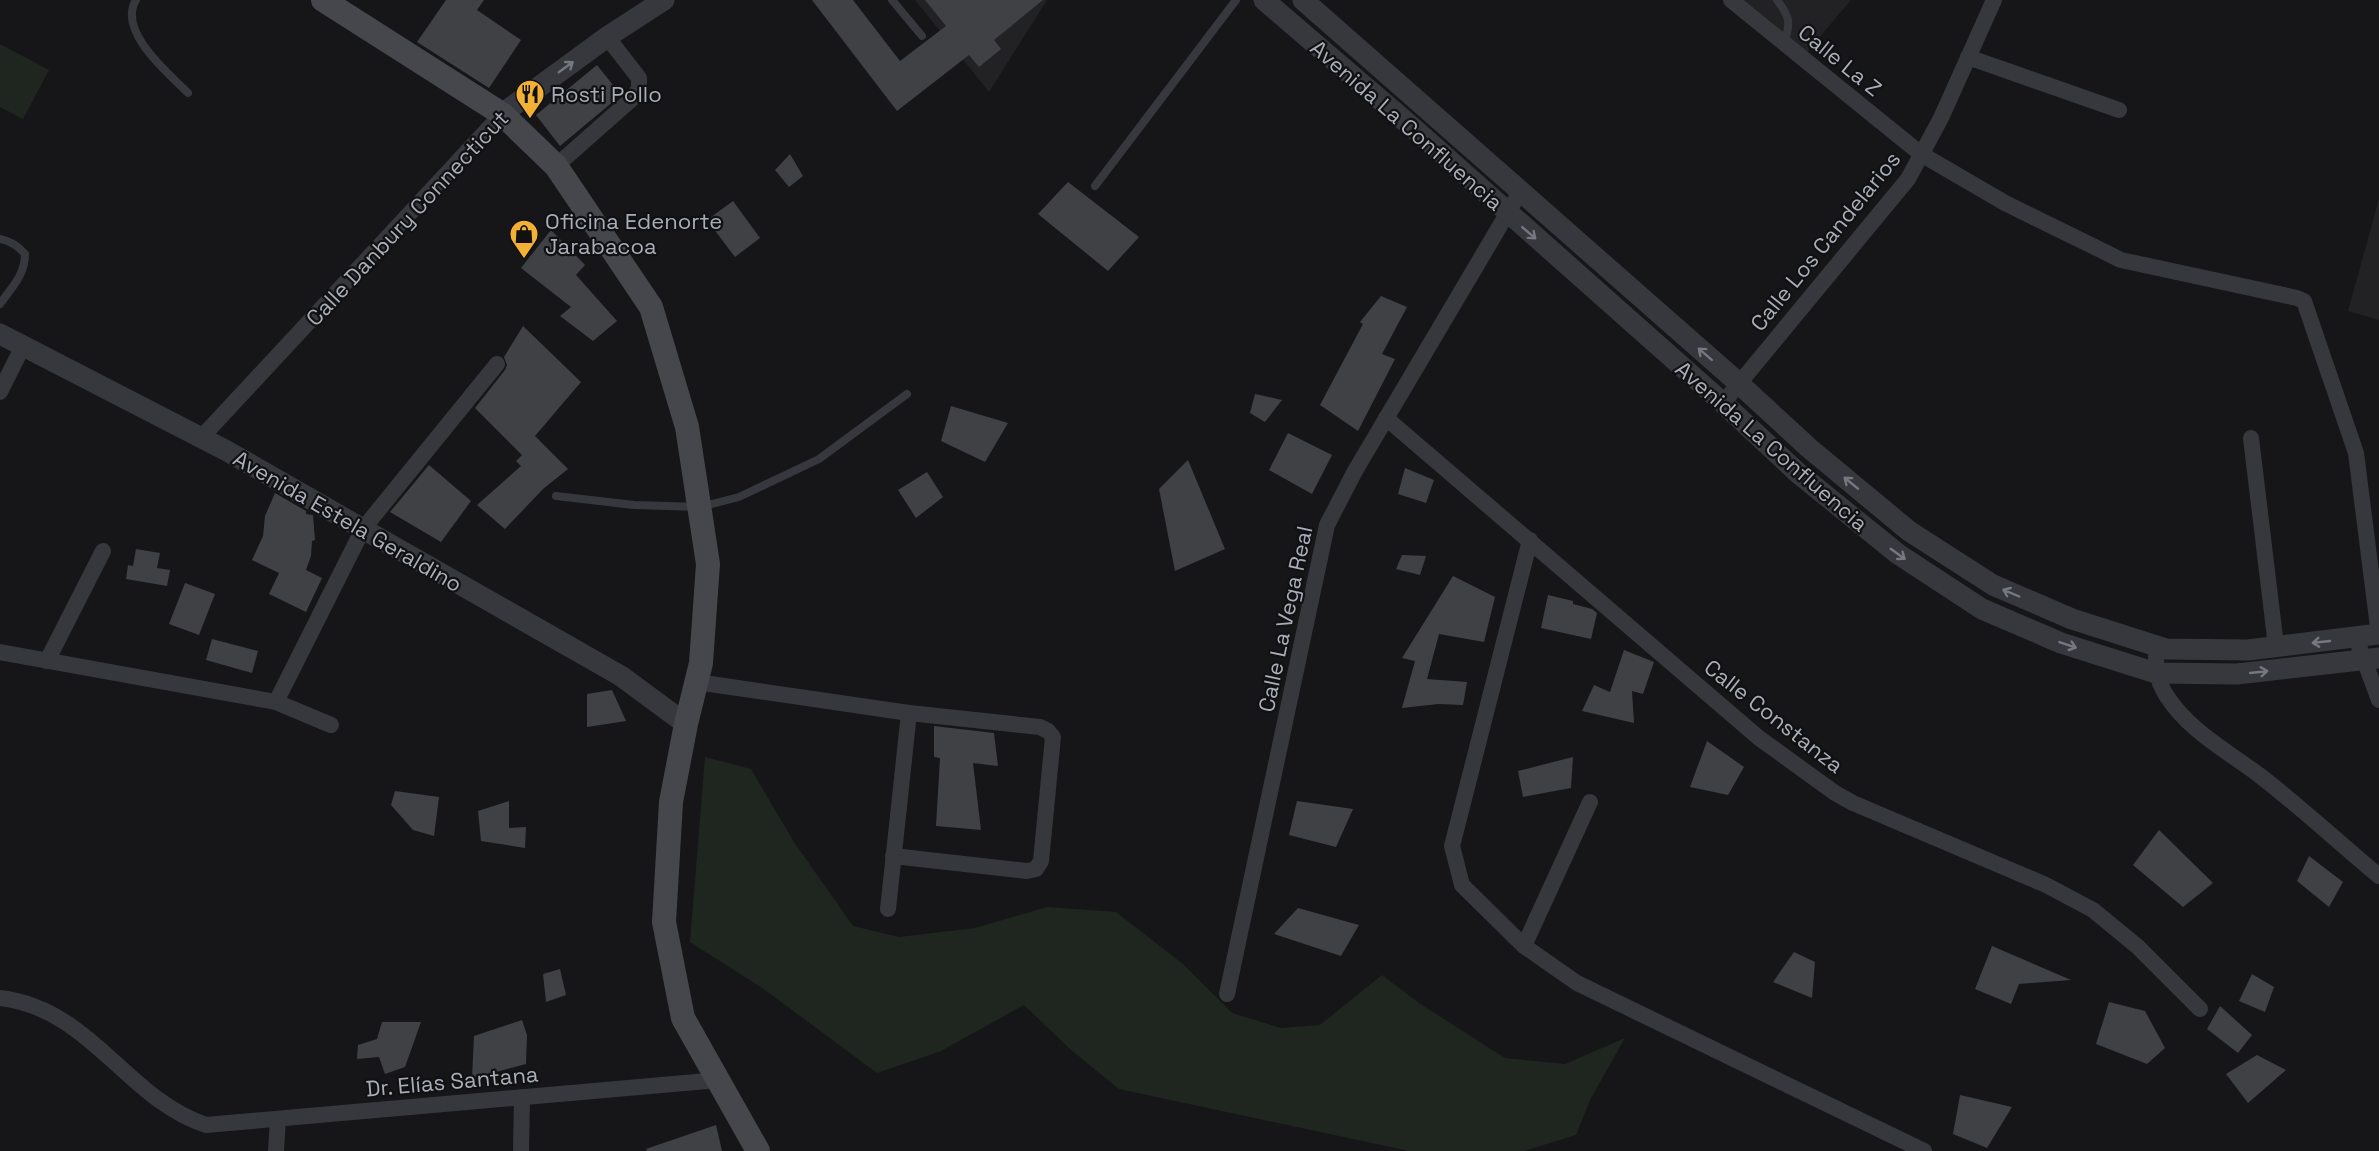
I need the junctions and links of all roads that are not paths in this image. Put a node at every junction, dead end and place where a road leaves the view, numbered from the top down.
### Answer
1 (136, 0) edge
2 (323, 0) edge
3 (664, 0) edge
4 (892, 0) edge
5 (1236, 0) edge
6 (1264, 0) edge
7 (1303, 0) edge
8 (1731, 0) edge
9 (1777, 0) edge
10 (1994, 0) edge
11 (922, 36) dead end
12 (607, 37) junction
13 (1784, 43) junction
14 (1968, 57) junction
15 (188, 93) dead end
16 (2119, 111) dead end
17 (502, 114) junction
18 (1922, 154) junction
19 (556, 166) junction
20 (1095, 186) dead end
21 (1520, 192) junction
22 (1507, 214) junction
23 (0, 239) edge
24 (0, 304) edge
25 (0, 334) edge
26 (23, 346) junction
27 (497, 364) dead end
28 (1739, 384) junction
29 (0, 392) edge
30 (907, 393) dead end
31 (1723, 403) junction
32 (1386, 418) junction
33 (2251, 438) dead end
34 (200, 439) junction
35 (556, 496) dead end
36 (700, 507) junction
37 (363, 529) junction
38 (1530, 540) junction
39 (103, 550) dead end
40 (2379, 634) edge
41 (2356, 638) junction
42 (2156, 646) junction
43 (2276, 646) junction
44 (0, 652) edge
45 (2371, 659) edge
46 (47, 661) junction
47 (2156, 673) junction
48 (697, 682) junction
49 (2379, 700) edge
50 (276, 702) junction
51 (909, 713) junction
52 (686, 724) junction
53 (331, 725) dead end
54 (1590, 802) dead end
55 (893, 856) junction
56 (2379, 876) edge
57 (888, 909) dead end
58 (1524, 946) junction
59 (1227, 994) dead end
60 (0, 998) edge
61 (2200, 1009) dead end
62 (719, 1080) junction
63 (522, 1097) junction
64 (278, 1119) junction
65 (276, 1151) edge
66 (521, 1151) edge
67 (758, 1151) edge
68 (1924, 1151) edge

1 - 15 lane
2 - 17 main road
3 - 12 street, Calle Danbury Connecticut
4 - 11 lane
5 - 20 lane
6 - 22 street, Avenida La Confluencia
7 - 21 street, Avenida La Confluencia
8 - 13 street, Calle La Z
9 - 13 lane
10 - 14 street, Calle Los Candelarios
17 -> 12 street, Calle Danbury Connecticut
12 - 19 street
13 - 18 street, Calle La Z
14 - 16 street
14 - 18 street, Calle Los Candelarios
17 - 19 main road
17 - 34 street, Calle Danbury Connecticut
18 - 28 street, Calle Los Candelarios
18 - 40 street, Calle La Z
19 - 36 main road
21 - 22 street, Calle La Vega Real
28 -> 21 street, Avenida La Confluencia
22 -> 31 street, Avenida La Confluencia
22 - 32 street, Calle La Vega Real
23 - 24 lane
25 - 26 street, Avenida Estela Geraldino
26 - 29 street
26 - 34 street, Avenida Estela Geraldino
27 - 37 street
28 - 31 street, Calle Los Candelarios
42 -> 28 street, Avenida La Confluencia
30 - 36 lane
31 -> 47 street, Avenida La Confluencia
32 - 38 street, Calle Constanza
32 - 59 street, Calle La Vega Real
33 - 43 street
34 - 37 street, Avenida Estela Geraldino
35 - 36 lane
36 - 48 main road
37 - 50 street
37 - 52 street, Avenida Estela Geraldino
38 - 58 street
38 - 61 street, Calle Constanza
39 - 46 street
40 - 41 street, Avenida La Confluencia
41 -> 43 street, Avenida La Confluencia
41 - 45 street
42 - 43 street, Avenida La Confluencia
42 - 47 street
44 - 46 street
47 -> 45 street, Avenida La Confluencia
45 - 49 street
46 - 50 street
47 - 56 street
48 - 51 street
48 - 52 main road
50 - 53 street
51 - 55 street
51 - 55 street
52 - 62 main road
54 - 58 street
55 - 57 street
58 - 68 street
60 - 64 street, Dr. Elías Santana
62 - 63 street, Dr. Elías Santana
62 - 67 main road
63 - 64 street, Dr. Elías Santana
63 - 66 street
64 - 65 street

